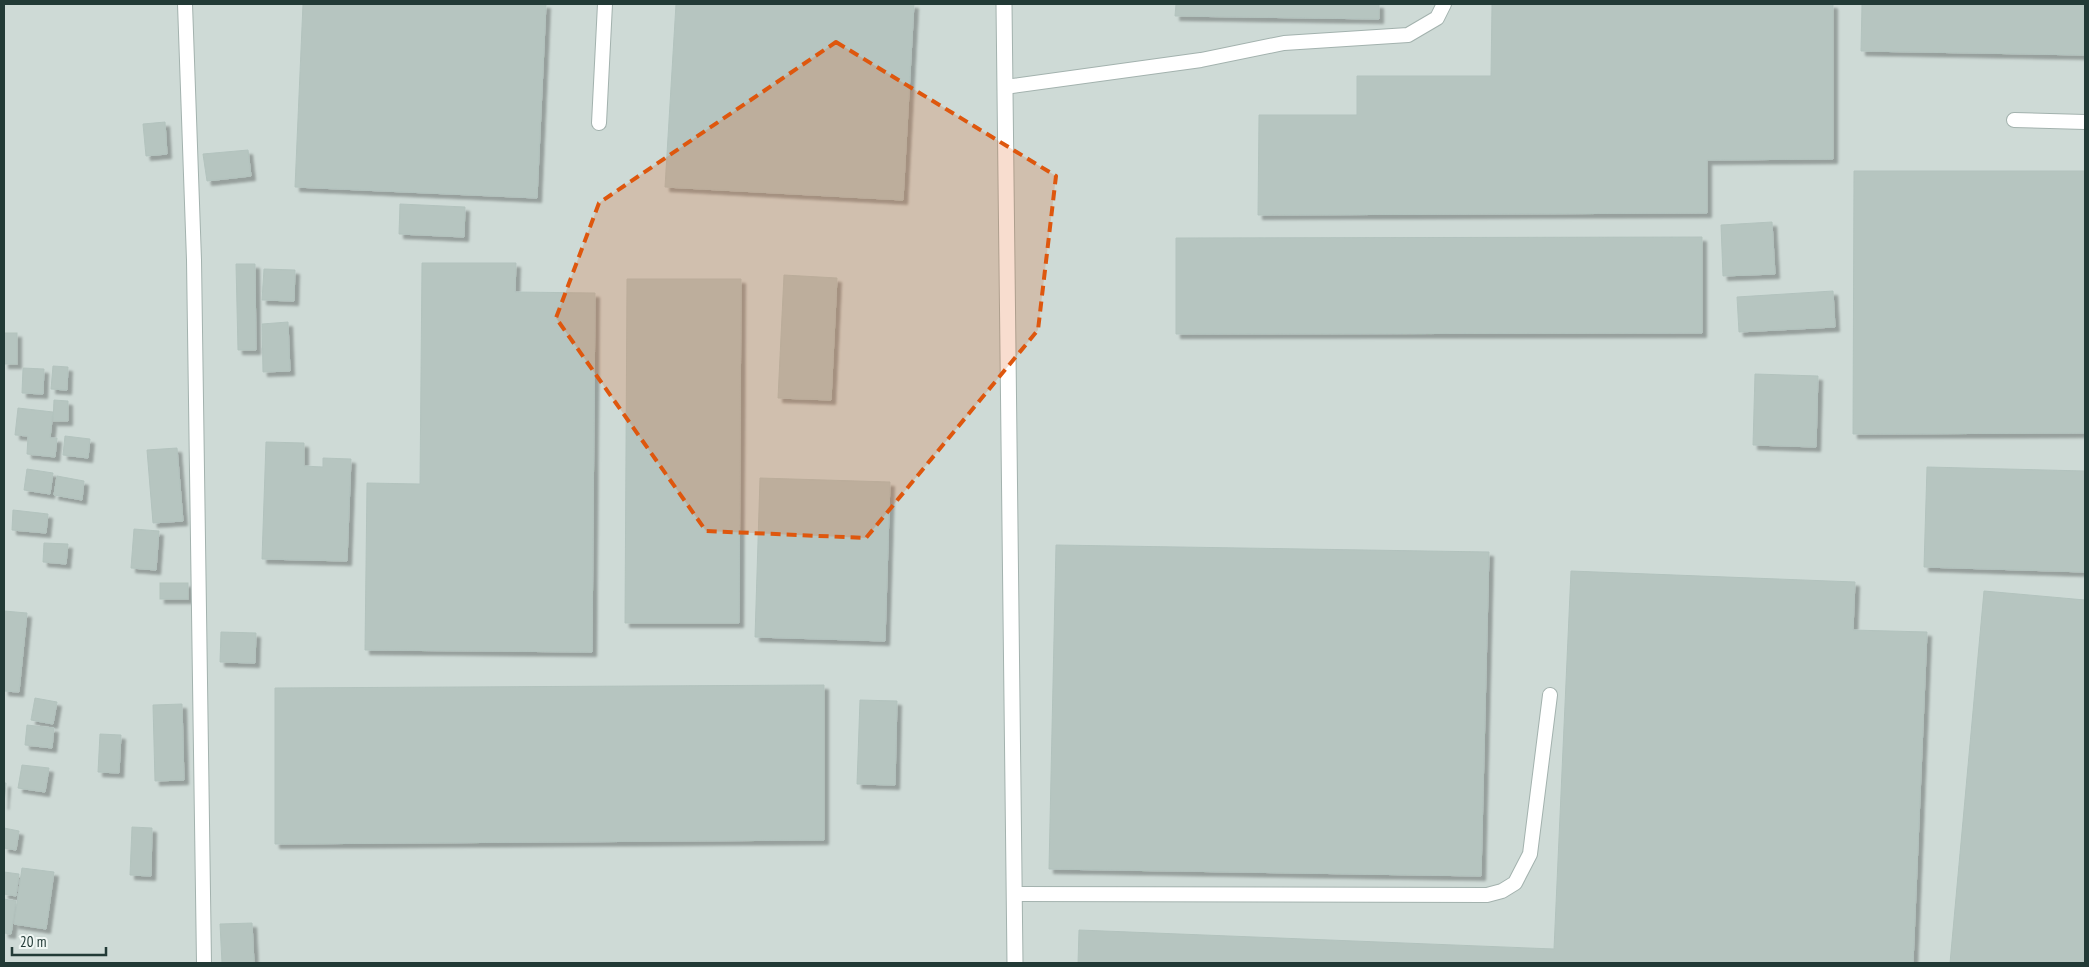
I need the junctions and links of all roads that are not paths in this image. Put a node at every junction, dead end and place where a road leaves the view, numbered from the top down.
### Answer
1 (185, 4) edge
2 (605, 4) edge
3 (1004, 4) edge
4 (1444, 4) edge
5 (1005, 87) junction
6 (2014, 120) dead end
7 (2085, 122) edge
8 (599, 124) dead end
9 (1550, 695) dead end
10 (1015, 894) junction
11 (204, 963) edge
12 (1014, 963) edge

1 - 11 lane
2 - 8 lane
3 - 5 street
4 - 5 lane
5 - 10 street
6 - 7 lane
9 - 10 lane
10 - 12 street

